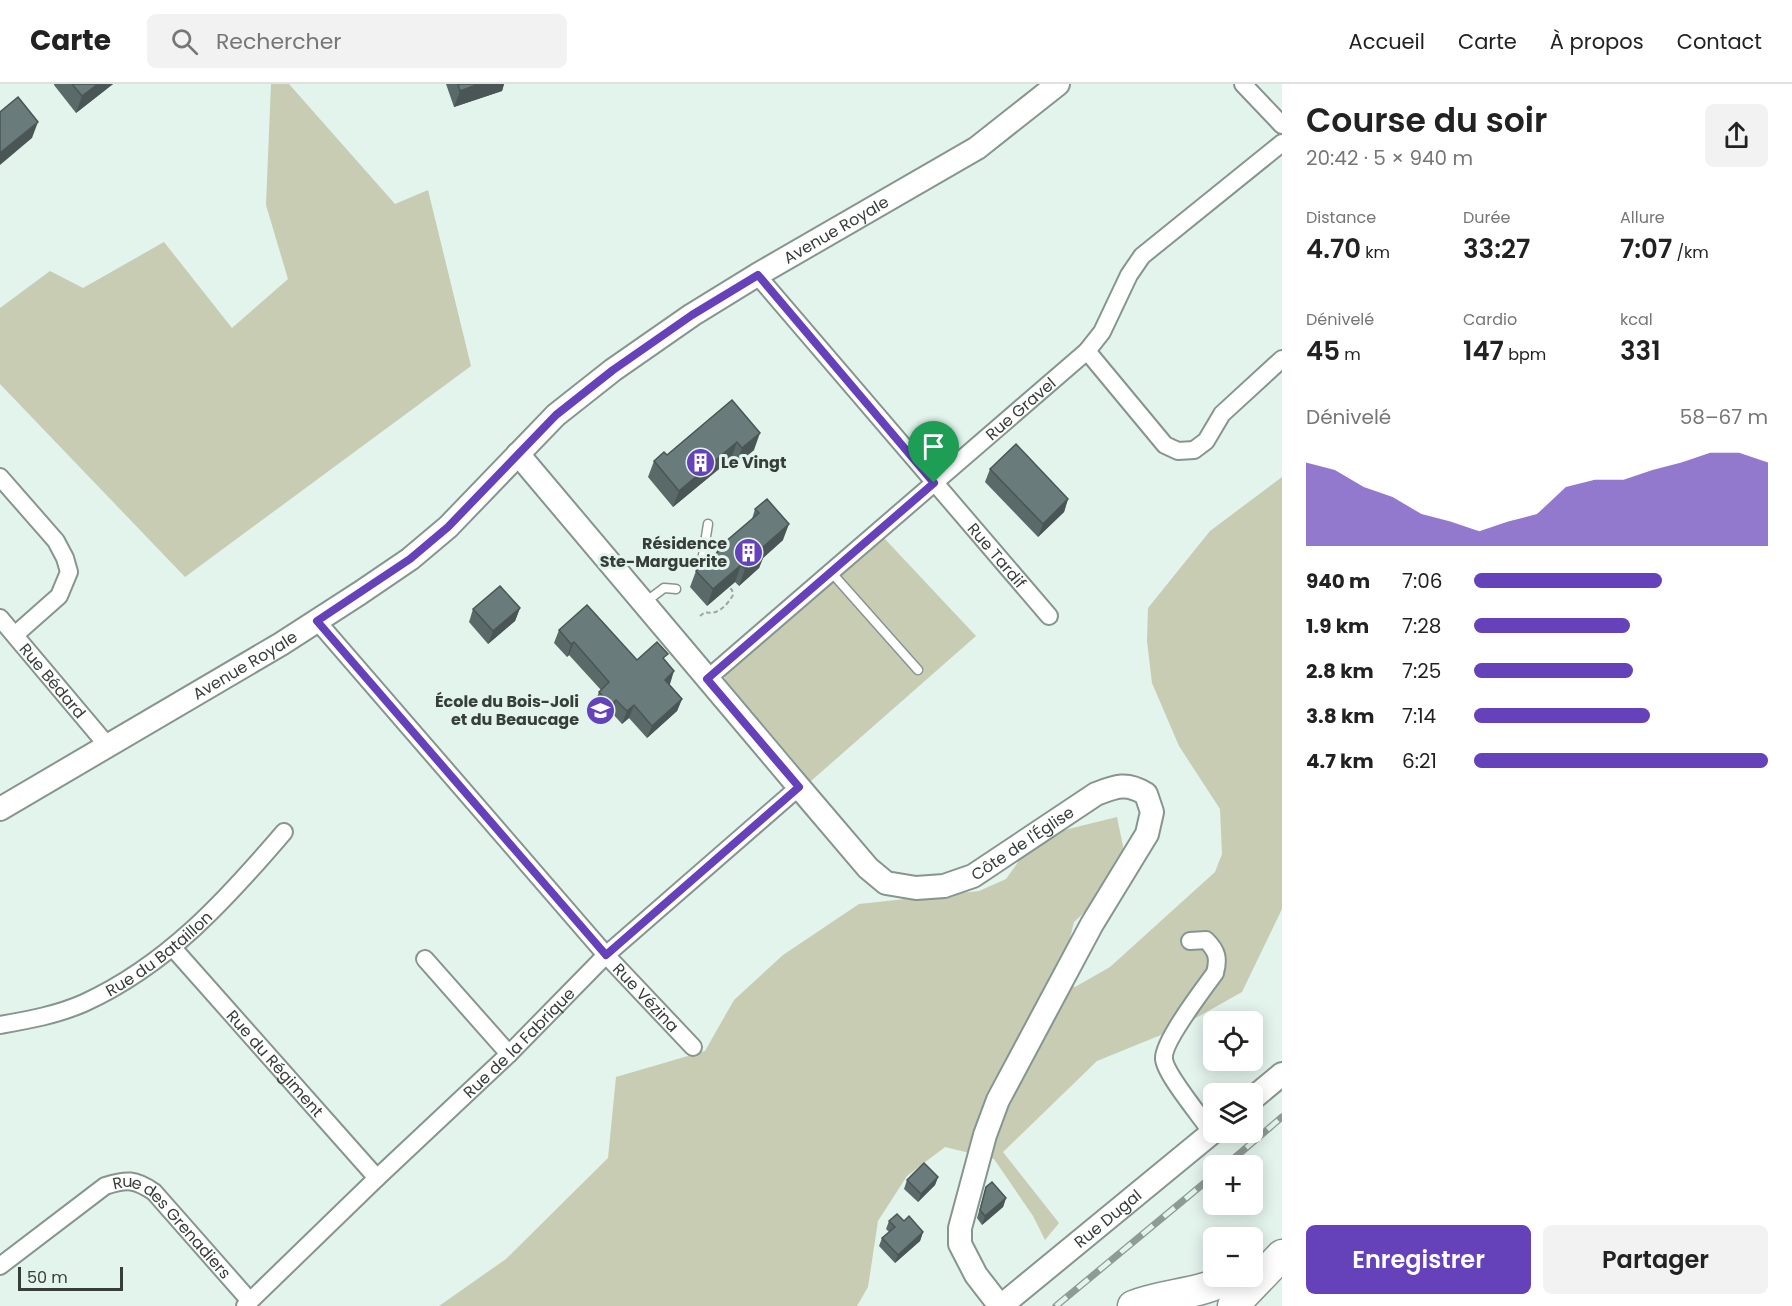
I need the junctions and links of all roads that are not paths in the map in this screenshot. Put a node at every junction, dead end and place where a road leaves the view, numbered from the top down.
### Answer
1 (1058, 84) edge
2 (1243, 84) edge
3 (1282, 125) edge
4 (1282, 143) edge
5 (758, 275) junction
6 (1087, 351) junction
7 (1282, 359) edge
8 (518, 454) junction
9 (0, 477) edge
10 (934, 483) junction
11 (708, 524) dead end
12 (701, 568) edge
13 (831, 572) junction
14 (676, 589) dead end
15 (644, 604) junction
16 (1048, 616) dead end
17 (0, 618) edge
18 (317, 621) junction
19 (16, 634) junction
20 (918, 670) dead end
21 (707, 679) junction
22 (107, 745) junction
23 (799, 787) junction
24 (0, 809) edge
25 (284, 832) dead end
26 (1190, 941) dead end
27 (173, 948) junction
28 (606, 955) junction
29 (425, 958) dead end
30 (0, 1025) edge
31 (693, 1047) dead end
32 (509, 1054) junction
33 (1282, 1074) edge
34 (1263, 1090) edge
35 (1203, 1118) edge
36 (1203, 1140) edge
37 (377, 1178) junction
38 (1282, 1240) edge
39 (1263, 1255) edge
40 (1282, 1255) edge
41 (0, 1266) edge
42 (1206, 1287) edge
43 (247, 1304) edge
44 (1000, 1306) edge
45 (1133, 1306) edge
46 (1233, 1306) edge

1 - 5 street, Avenue Royale
2 - 3 street
4 - 6 street, Rue Gravel
5 - 8 street, Avenue Royale
5 - 10 street, Rue Tardif
6 - 7 street
6 - 10 street, Rue Gravel
8 - 15 street, Côte de l'Église
8 - 18 street, Avenue Royale
9 - 19 street
10 - 13 street, Rue Gravel
10 - 16 street, Rue Tardif
11 - 12 lane
13 - 20 lane
13 - 21 street, Rue Gravel
14 - 15 lane
15 - 21 street, Côte de l'Église
17 - 19 street, Rue Bédard
18 - 22 street, Avenue Royale
18 - 28 street, Rue Vézina
19 - 22 street, Rue Bédard
21 - 23 street, Côte de l'Église
22 - 24 street, Avenue Royale
23 - 28 street, Rue de la Fabrique
23 - 44 street, Côte de l'Église
25 - 27 street, Rue du Bataillon
26 - 35 street
27 - 30 street, Rue du Bataillon
27 - 37 street, Rue du Régiment
28 - 31 street, Rue Vézina
28 - 32 street, Rue de la Fabrique
29 - 32 street
32 - 37 street, Rue de la Fabrique
33 - 34 street
36 - 44 street, Rue Dugal
37 - 43 street, Rue de la Fabrique
38 - 39 highway
40 - 46 highway
41 - 43 street, Rue des Grenadiers
42 - 45 highway

